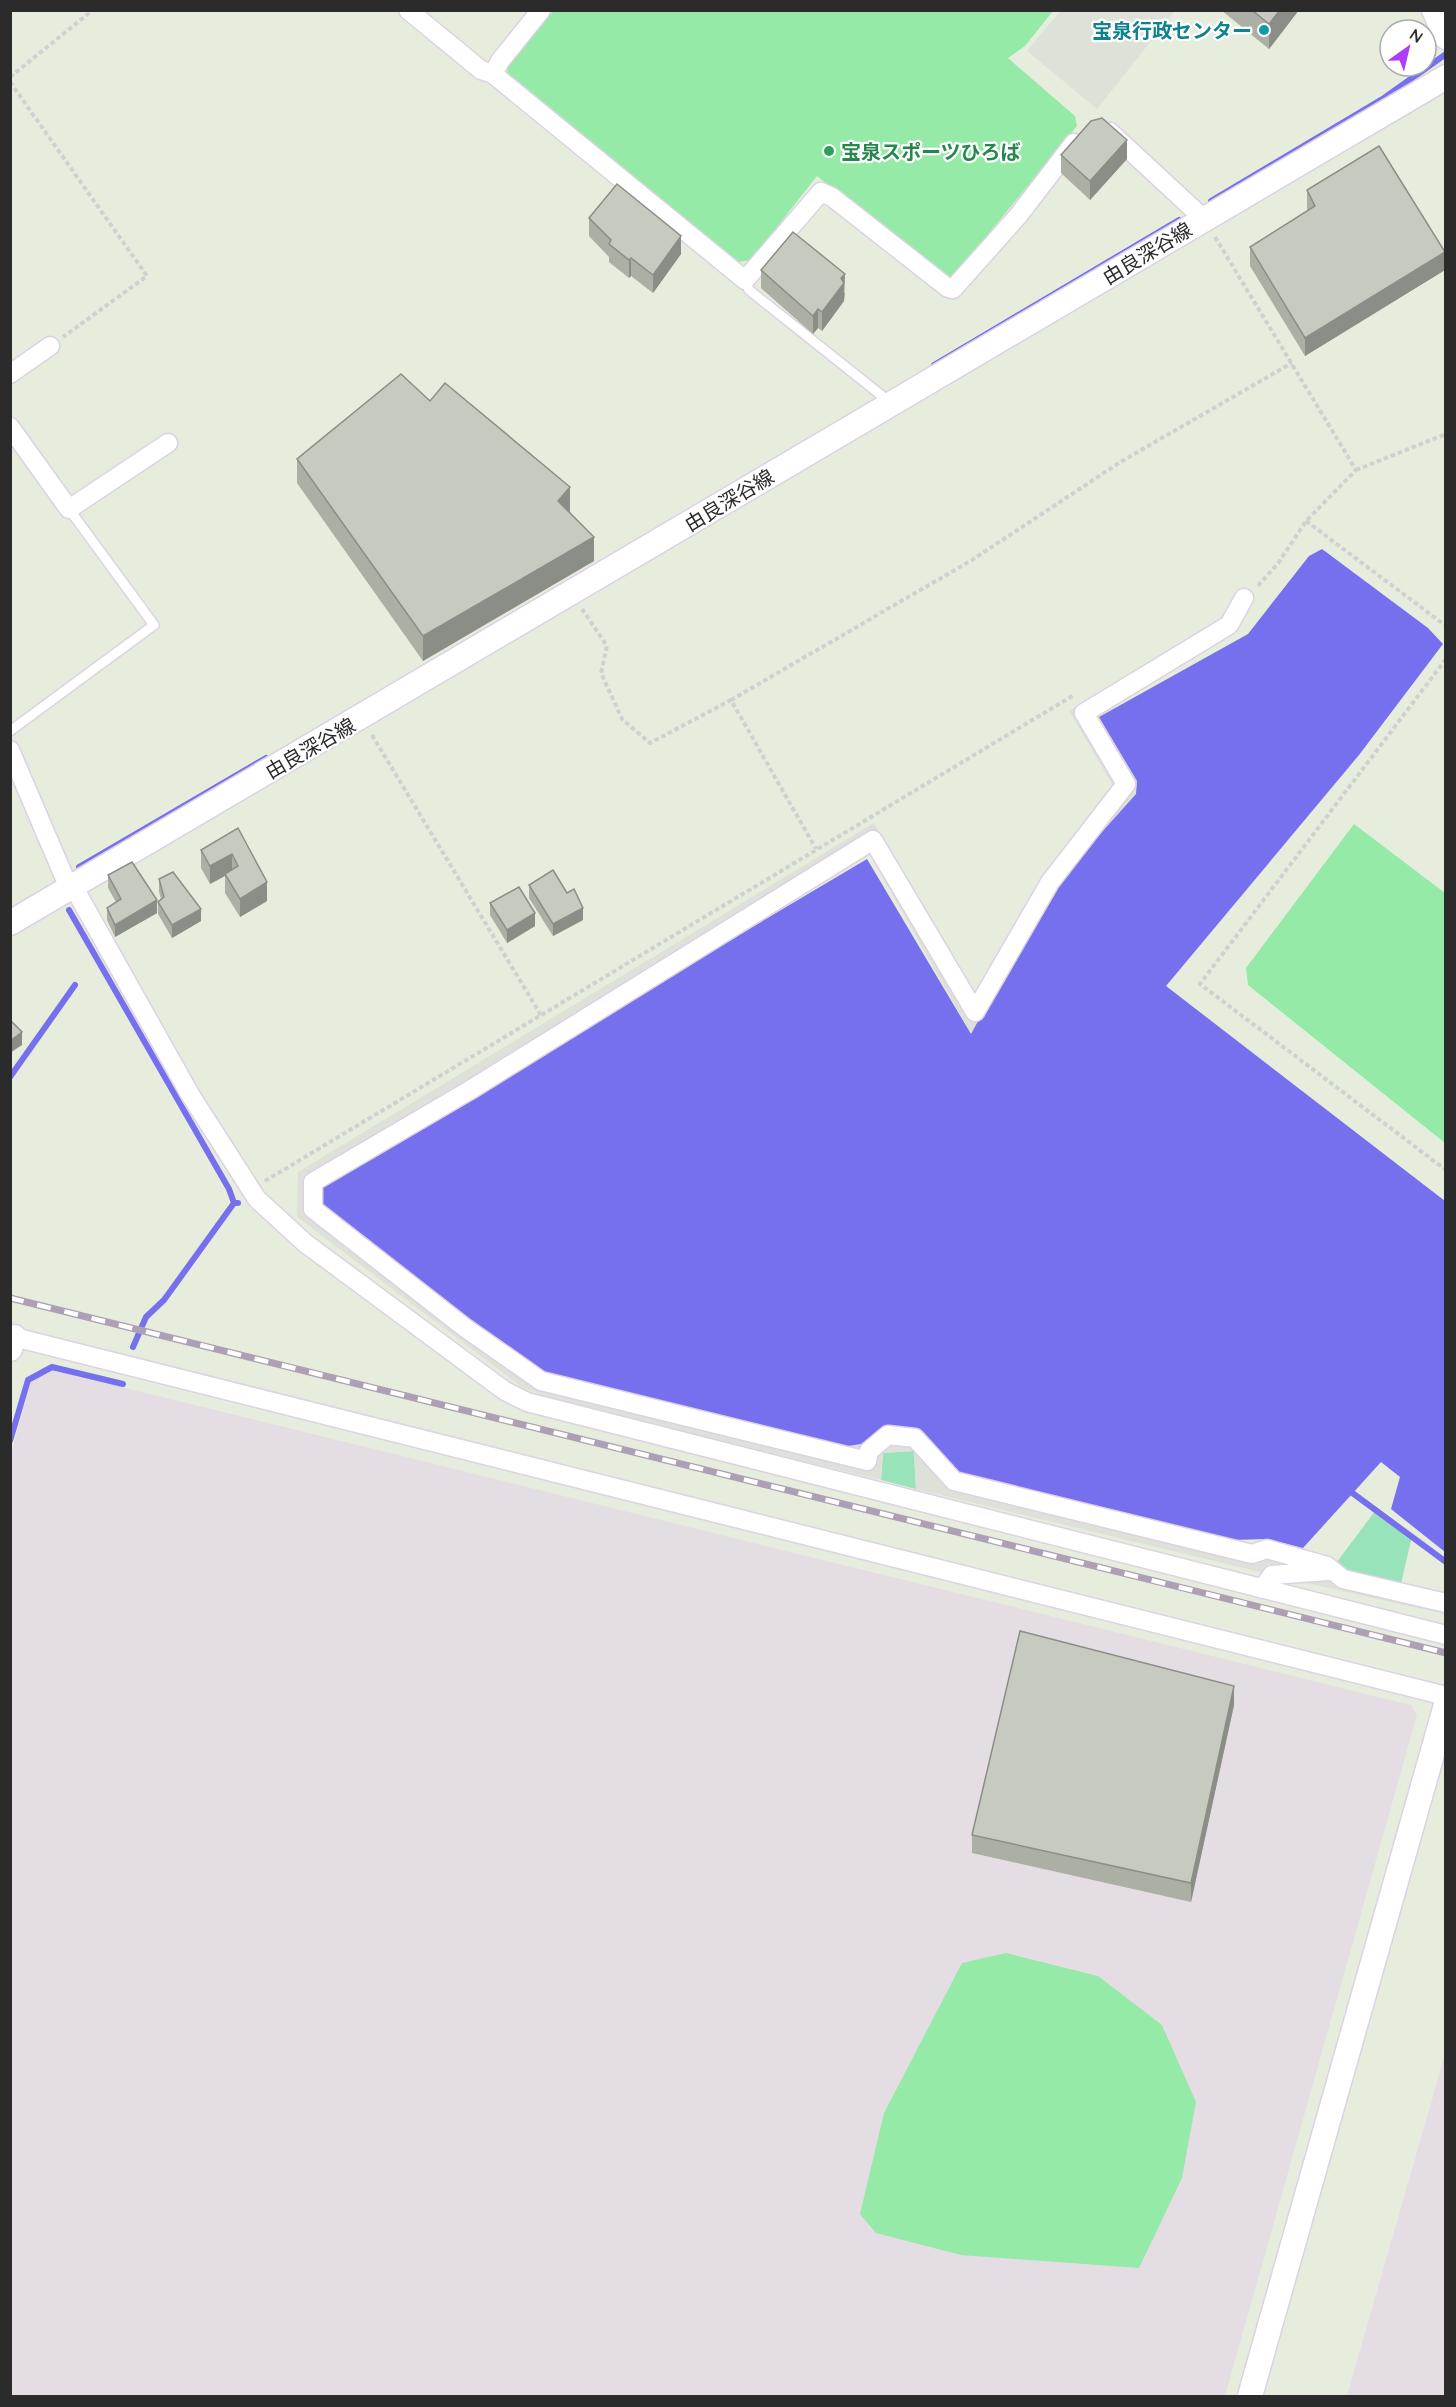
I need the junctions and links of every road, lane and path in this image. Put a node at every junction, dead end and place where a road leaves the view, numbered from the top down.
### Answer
1 (93, 10) edge
2 (408, 10) edge
3 (541, 10) edge
4 (1434, 10) edge
5 (1446, 37) edge
6 (493, 74) junction
7 (10, 77) edge
8 (1446, 77) edge
9 (10, 82) edge
10 (1204, 219) junction
11 (745, 280) junction
12 (50, 346) joint
13 (1292, 363) junction
14 (10, 374) edge
15 (892, 403) junction
16 (10, 427) edge
17 (1446, 434) edge
18 (168, 443) dead end
19 (1356, 470) junction
20 (69, 509) junction
21 (1306, 521) junction
22 (572, 593) junction
23 (1244, 598) joint
24 (1446, 626) edge
25 (1446, 659) edge
26 (1080, 692) dead end
27 (731, 700) junction
28 (362, 718) junction
29 (10, 731) edge
30 (10, 750) edge
31 (816, 849) junction
32 (71, 887) junction
33 (10, 923) edge
34 (543, 1017) junction
35 (1446, 1170) edge
36 (251, 1189) junction
37 (12, 1340) edge
38 (1333, 1571) junction
39 (1262, 1589) junction
40 (1446, 1604) edge
41 (1446, 1635) edge
42 (1446, 1696) edge
43 (1446, 1705) edge
44 (1250, 2397) edge

1 - 7 path
2 - 6 street
3 - 6 street
4 - 5 main road
6 - 11 street
8 - 10 main road, 由良深谷線
9 - 12 path
10 - 11 street
10 - 13 path
10 - 15 main road, 由良深谷線
11 - 15 lane
12 - 14 street
13 - 19 path
13 - 27 path
15 - 22 main road, 由良深谷線
16 - 20 street
17 - 19 path
18 - 20 street
19 - 21 path
20 - 29 lane
21 - 23 path
21 - 24 path
22 - 27 path
22 - 28 main road, 由良深谷線
23 - 38 street
25 - 35 path
26 - 31 path
27 - 31 path
28 - 32 main road, 由良深谷線
28 - 34 path
30 - 32 street
31 - 34 path
32 - 33 main road, 由良深谷線
32 - 36 street
34 - 36 path
36 - 39 street
37 - 42 street
38 - 39 street
38 - 40 street
39 - 41 street
43 - 44 main road

